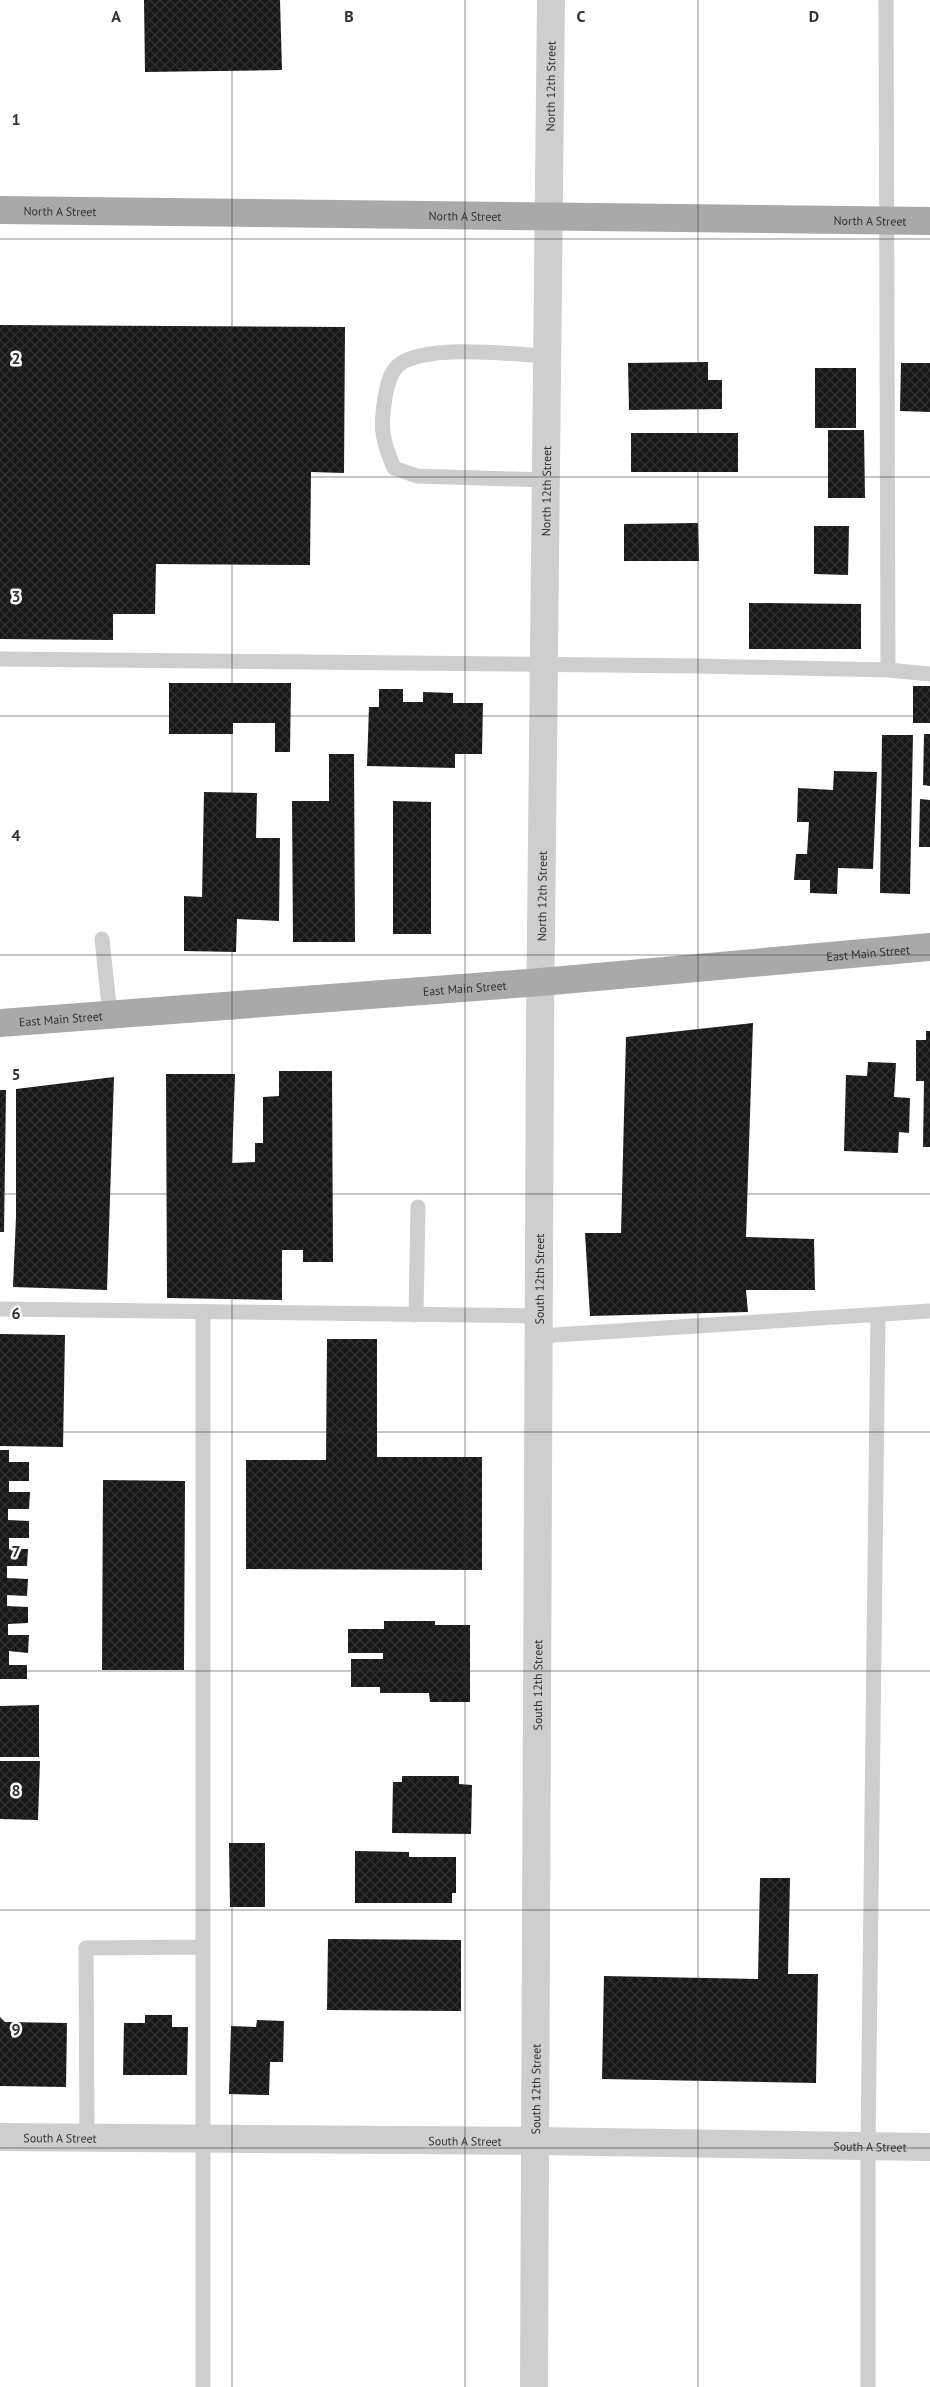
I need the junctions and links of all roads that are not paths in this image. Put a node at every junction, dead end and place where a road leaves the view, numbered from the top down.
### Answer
1 (551, 0) edge
2 (886, 0) edge
3 (0, 210) edge
4 (549, 216) junction
5 (888, 220) junction
6 (930, 221) edge
7 (547, 356) junction
8 (546, 480) junction
9 (0, 659) edge
10 (544, 664) junction
11 (888, 670) junction
12 (930, 674) edge
13 (102, 939) dead end
14 (930, 947) edge
15 (541, 982) junction
16 (110, 1014) junction
17 (0, 1023) edge
18 (418, 1207) dead end
19 (0, 1309) edge
20 (930, 1311) edge
21 (203, 1312) junction
22 (416, 1315) junction
23 (878, 1315) junction
24 (539, 1326) junction
25 (203, 1947) junction
26 (0, 2138) edge
27 (87, 2138) junction
28 (203, 2138) junction
29 (534, 2141) junction
30 (868, 2146) junction
31 (930, 2147) edge
32 (203, 2387) edge
33 (534, 2387) edge
34 (868, 2387) edge

1 - 4 street, North 12th Street
2 - 5 lane
3 - 4 main road, North A Street
4 - 5 main road, North A Street
4 - 7 street, North 12th Street
5 - 6 main road, North A Street
5 - 11 lane
7 - 8 street, North 12th Street
7 - 8 lane
8 - 10 street, North 12th Street
9 - 10 lane
10 - 11 lane
10 - 15 street, North 12th Street
11 - 12 lane
13 - 16 lane
14 - 15 main road, East Main Street
15 - 16 main road, East Main Street
15 - 24 street, South 12th Street
16 - 17 main road, East Main Street
18 - 22 lane
19 - 21 lane
20 - 23 lane
21 - 22 lane
21 - 25 lane
22 - 24 lane
23 - 24 lane
23 - 30 lane
24 - 29 street, South 12th Street
25 - 27 lane
25 - 28 lane
26 - 27 street, South A Street
27 - 28 street, South A Street
28 - 29 street, South A Street
28 - 32 lane
29 - 30 street, South A Street
29 - 33 street, South 12th Street
30 - 31 street, South A Street
30 - 34 lane

